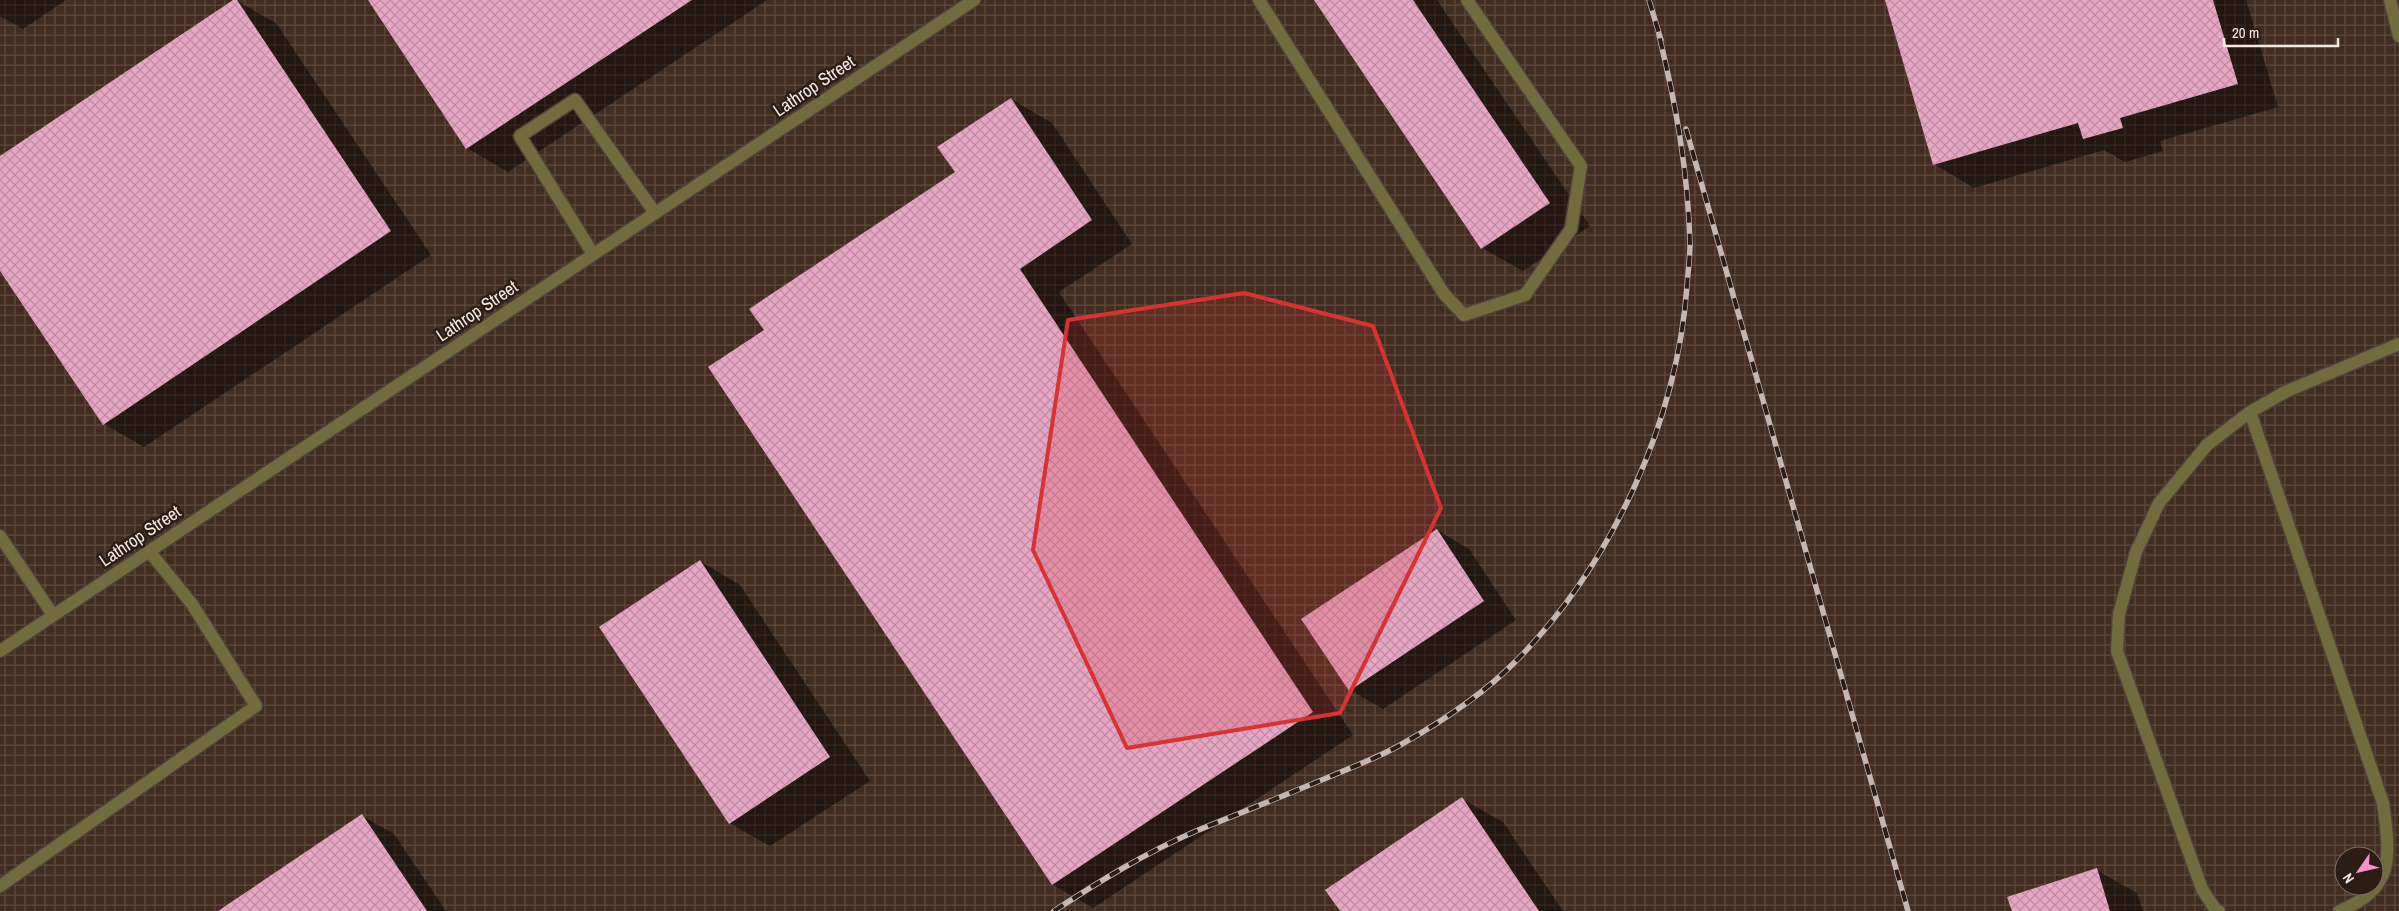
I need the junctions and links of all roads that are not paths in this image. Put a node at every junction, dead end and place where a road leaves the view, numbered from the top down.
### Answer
1 (974, 0) edge
2 (1259, 0) edge
3 (1467, 0) edge
4 (2390, 0) edge
5 (2399, 36) edge
6 (655, 213) junction
7 (593, 254) junction
8 (2399, 344) edge
9 (2250, 412) junction
10 (0, 536) edge
11 (149, 551) junction
12 (53, 615) junction
13 (0, 650) edge
14 (0, 886) edge
15 (2219, 911) edge
16 (2339, 911) edge

1 - 6 street, Lathrop Street
2 - 3 street
4 - 5 street
6 - 7 street, Lathrop Street
6 - 7 street
7 - 11 street, Lathrop Street
8 - 9 street
9 - 15 street
9 - 16 street
10 - 12 street
11 - 12 street, Lathrop Street
11 - 14 street
12 - 13 street, Lathrop Street

